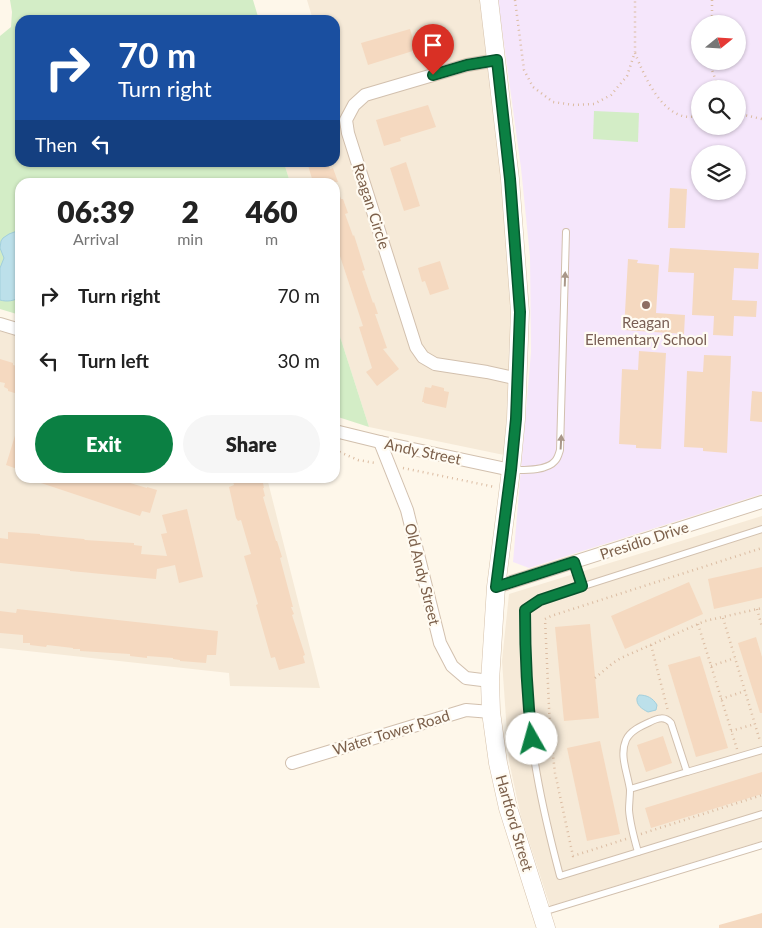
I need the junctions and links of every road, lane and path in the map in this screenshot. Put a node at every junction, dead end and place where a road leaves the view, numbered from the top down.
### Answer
1 (489, 0) edge
2 (515, 0) edge
3 (636, 0) edge
4 (712, 0) edge
5 (712, 15) edge
6 (635, 52) junction
7 (497, 60) junction
8 (746, 115) edge
9 (691, 117) edge
10 (762, 119) edge
11 (566, 232) dead end
12 (0, 324) edge
13 (15, 328) edge
14 (518, 379) junction
15 (340, 432) edge
16 (380, 442) junction
17 (340, 452) edge
18 (390, 466) junction
19 (511, 470) junction
20 (499, 488) dead end
21 (762, 502) edge
22 (762, 529) edge
23 (762, 548) edge
24 (574, 562) junction
25 (582, 586) junction
26 (496, 587) junction
27 (762, 608) edge
28 (757, 609) junction
29 (723, 618) junction
30 (698, 624) junction
31 (762, 627) edge
32 (651, 645) junction
33 (735, 658) junction
34 (711, 666) junction
35 (595, 678) dead end
36 (490, 681) junction
37 (745, 690) junction
38 (721, 699) junction
39 (491, 712) junction
40 (671, 724) junction
41 (755, 724) junction
42 (731, 731) junction
43 (759, 751) edge
44 (739, 756) junction
45 (292, 763) dead end
46 (687, 772) junction
47 (630, 789) junction
48 (762, 795) edge
49 (762, 814) edge
50 (634, 836) junction
51 (762, 845) edge
52 (638, 852) junction
53 (543, 920) edge

1 - 7 street, Hartford Street
2 - 6 path
3 - 6 path
4 - 5 path
6 - 9 path
7 - 14 street, Hartford Street
7 - 14 street, Reagan Circle
8 - 10 path
19 -> 11 lane
12 - 13 street
14 - 19 street, Hartford Street
15 - 16 street, Andy Street
16 - 18 street, Old Andy Street
16 - 19 street, Andy Street
17 - 18 path
18 - 20 path
18 - 36 street, Old Andy Street
19 - 26 street, Hartford Street
21 - 24 street, Presidio Drive
22 - 25 lane
23 - 50 path
24 - 25 lane
24 - 26 street, Presidio Drive
25 - 52 lane
26 - 36 street, Hartford Street
27 - 28 path
28 - 29 path
28 - 31 path
29 - 30 path
29 - 33 path
30 - 32 path
30 - 34 path
32 - 35 path
32 - 40 path
33 - 34 path
33 - 37 path
34 - 38 path
36 - 39 street, Hartford Street
37 - 38 path
37 - 41 path
38 - 42 path
39 - 45 street, Water Tower Road
39 - 53 street, Hartford Street
40 - 46 lane
40 - 47 lane
41 - 42 path
41 - 43 path
42 - 44 path
43 - 44 lane
44 - 46 lane
46 - 47 lane
47 - 50 lane
48 - 50 path
49 - 52 lane
50 - 52 lane
51 - 53 lane

